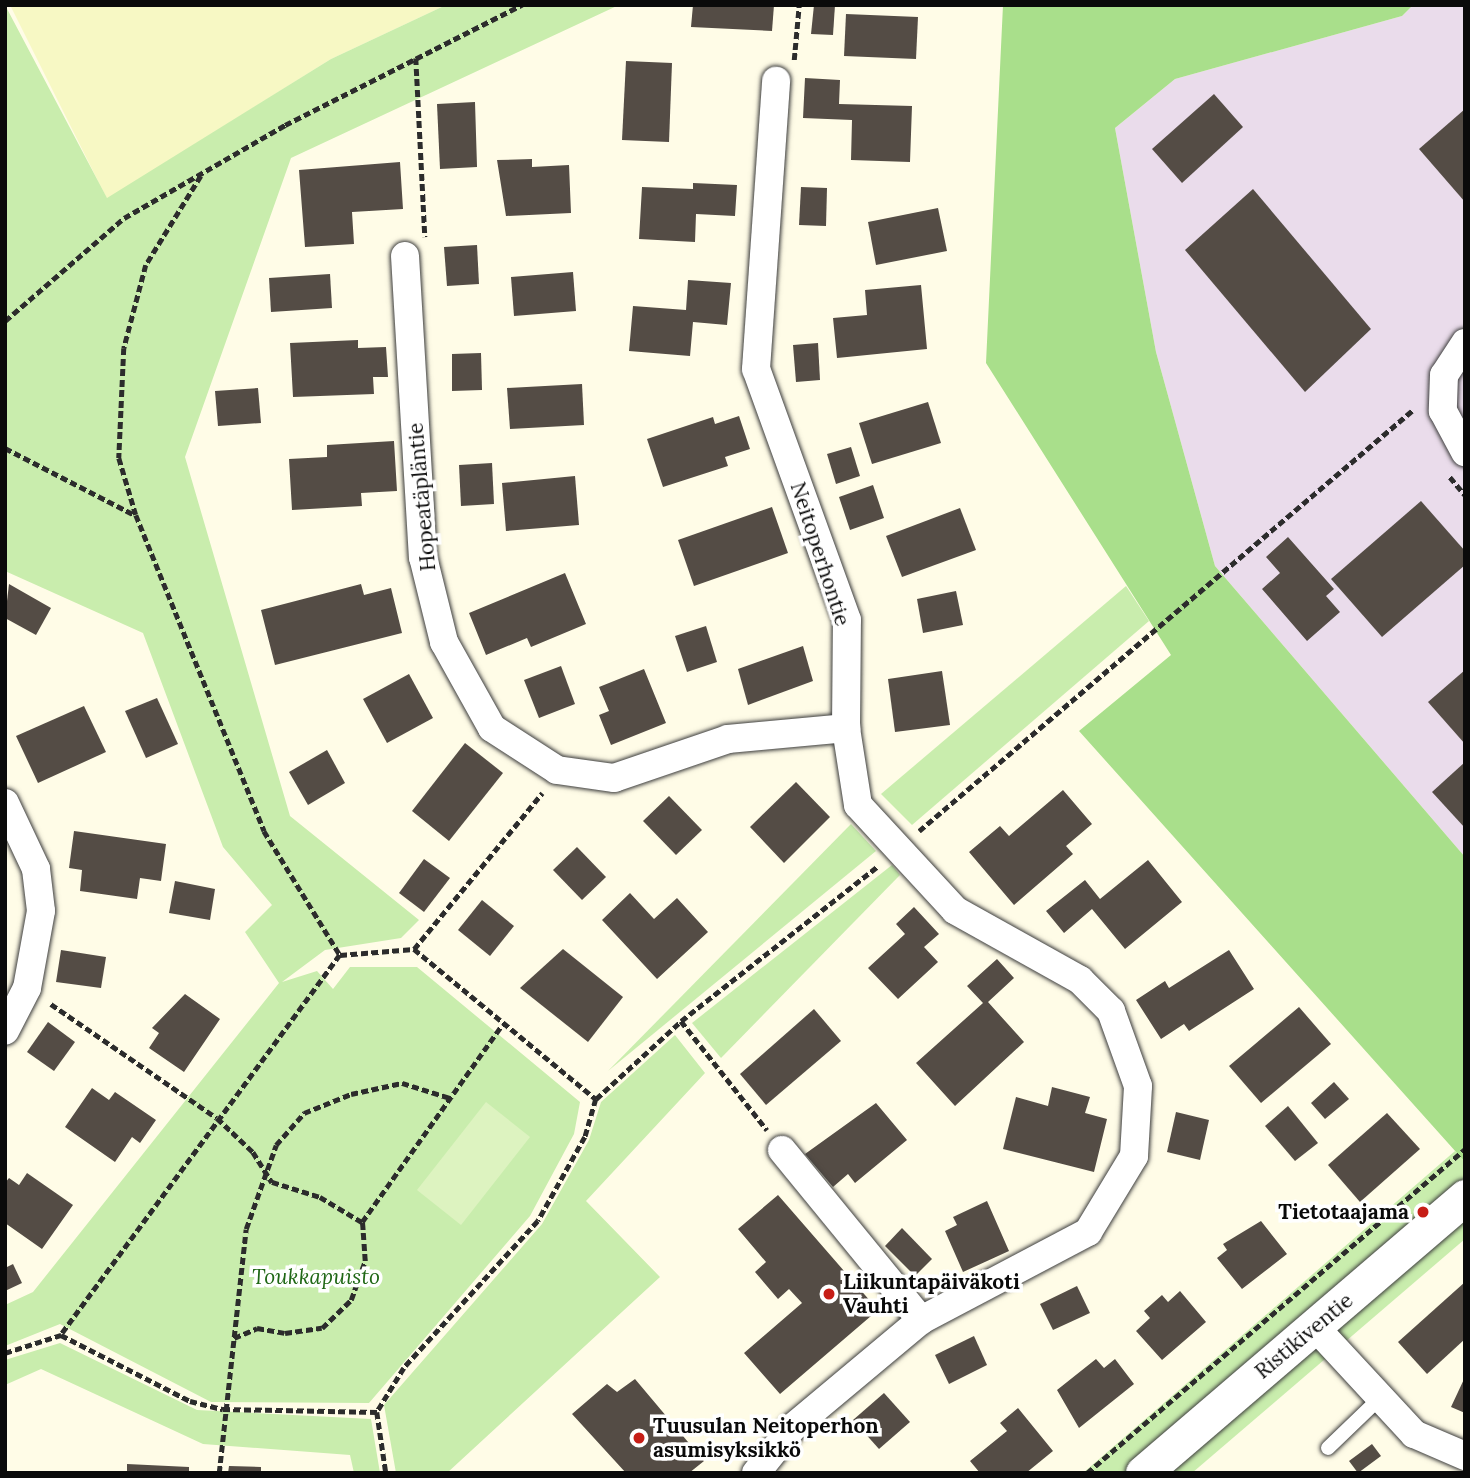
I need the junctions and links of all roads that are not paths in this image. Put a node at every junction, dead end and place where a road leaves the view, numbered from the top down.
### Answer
1 (785, 75) road end
2 (405, 256) road end
3 (1465, 343) edge
4 (1465, 452) edge
5 (846, 728) junction
6 (5, 803) edge
7 (5, 1031) edge
8 (782, 1150) road end
9 (1465, 1197) edge
10 (921, 1320) junction
11 (1315, 1327) junction
12 (1379, 1399) junction
13 (1328, 1448) dead end
14 (1465, 1456) edge
15 (756, 1473) edge
16 (1143, 1473) edge

1 - 5 street, Neitoperhontie
2 - 5 street, Hopeatäpläntie
3 - 4 street
5 - 10 street, Neitoperhontie
6 - 7 street
8 - 10 street
9 - 11 street, Ristikiventie
10 - 15 street, Neitoperhontie
11 - 12 street
11 - 16 street, Ristikiventie
12 - 13 lane
12 - 14 street

